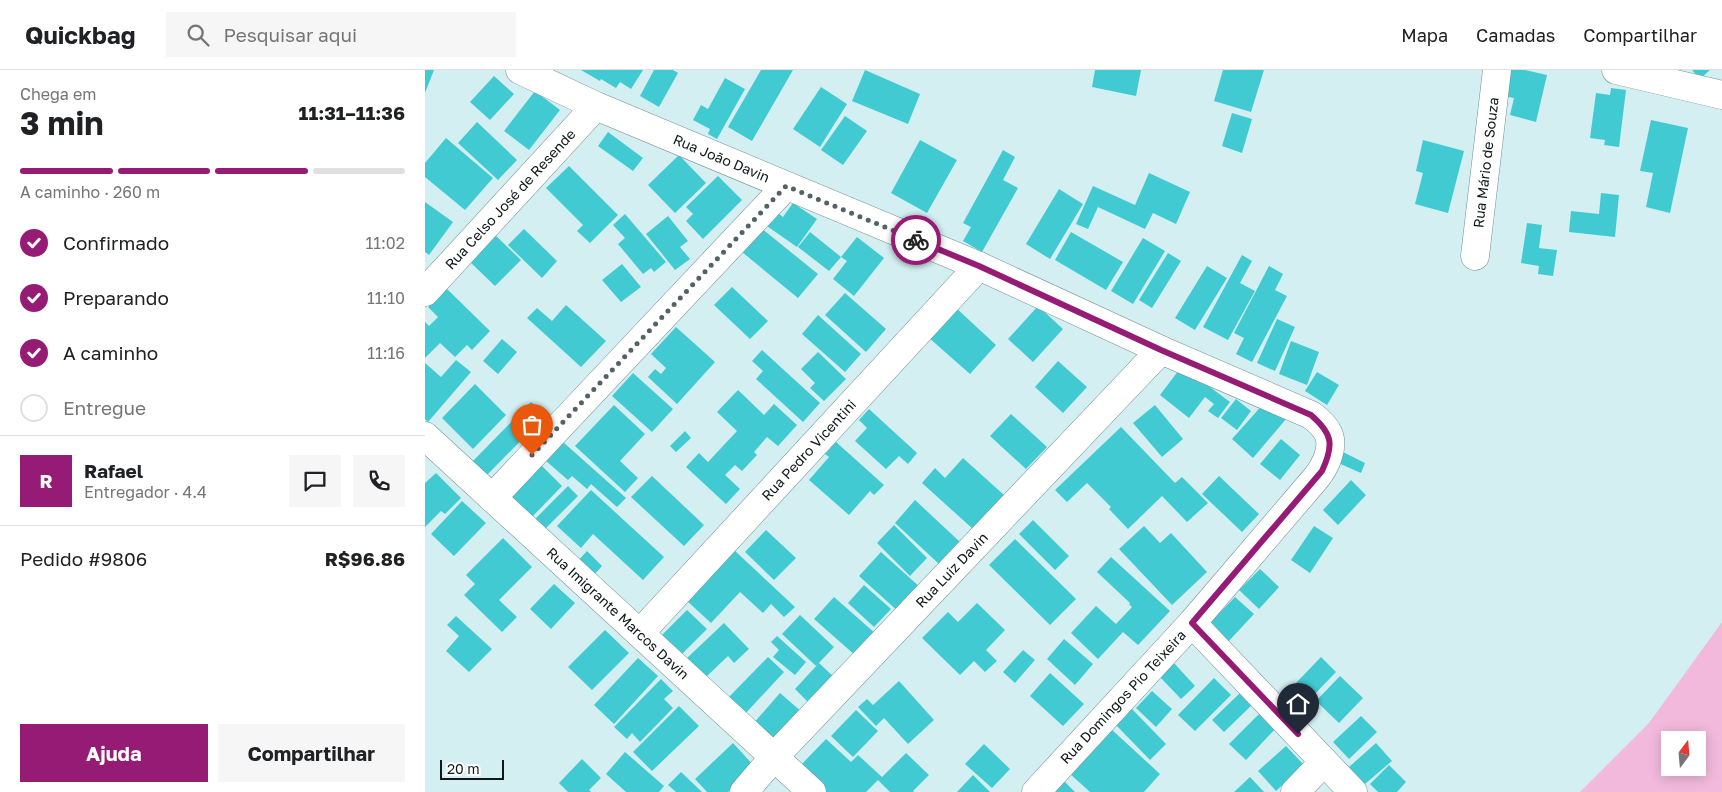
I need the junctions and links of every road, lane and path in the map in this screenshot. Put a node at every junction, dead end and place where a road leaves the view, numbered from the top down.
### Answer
1 (520, 70) edge
2 (1497, 70) edge
3 (1616, 70) edge
4 (1722, 95) edge
5 (596, 106) junction
6 (786, 186) junction
7 (1475, 256) dead end
8 (979, 266) junction
9 (425, 292) edge
10 (1161, 350) junction
11 (425, 436) edge
12 (1325, 463) joint
13 (492, 498) junction
14 (1192, 623) junction
15 (639, 633) junction
16 (774, 756) junction
17 (1324, 762) junction
18 (744, 792) edge
19 (812, 792) edge
20 (1036, 792) edge
21 (1295, 792) edge
22 (1353, 792) edge

1 - 5 street, Rua João Davin
2 - 7 street, Rua Mário de Souza
3 - 4 street
5 - 6 street, Rua João Davin
5 - 9 street, Rua Celso José de Resende
6 - 8 street, Rua João Davin
6 - 13 street
8 - 10 street, Rua João Davin
8 - 15 street, Rua Pedro Vicentini
10 - 12 street, Rua João Davin
10 - 16 street, Rua Luiz Davin
11 - 13 street, Rua Imigrante Marcos Davin
12 - 14 street, Rua Domingos Pio Teixeira
13 - 15 street, Rua Imigrante Marcos Davin
14 - 17 street
14 - 20 street, Rua Domingos Pio Teixeira
15 - 16 street, Rua Imigrante Marcos Davin
16 - 18 street, Rua Luiz Davin
16 - 19 street, Rua Imigrante Marcos Davin
17 - 21 street
17 - 22 street

